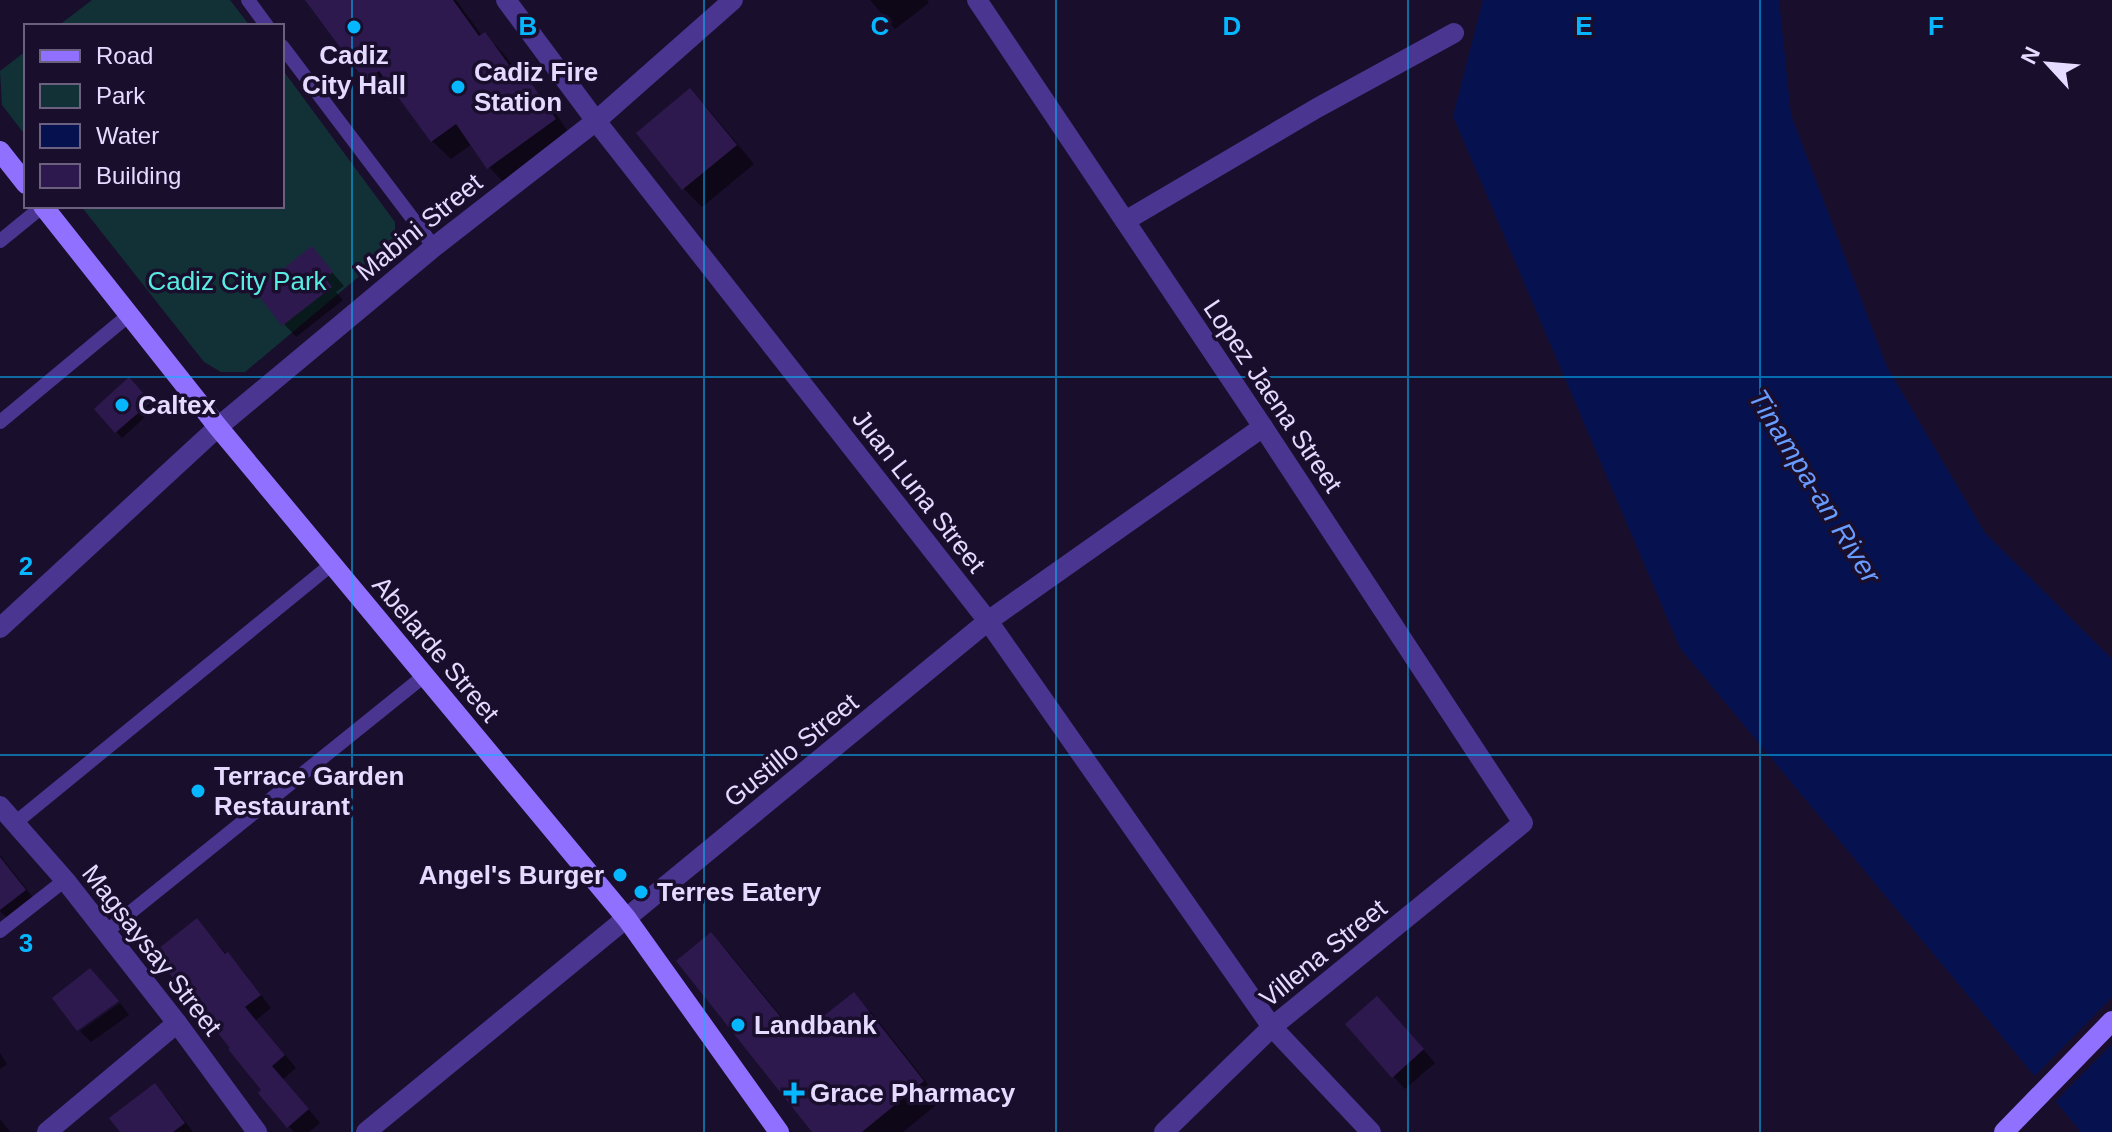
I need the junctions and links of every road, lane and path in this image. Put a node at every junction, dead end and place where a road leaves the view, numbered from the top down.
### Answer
1 (248, 0) edge
2 (506, 0) edge
3 (733, 0) edge
4 (977, 0) edge
5 (266, 24) edge
6 (1454, 33) dead end
7 (284, 49) edge
8 (596, 121) junction
9 (0, 151) edge
10 (24, 181) edge
11 (41, 208) edge
12 (45, 208) edge
13 (1125, 221) junction
14 (0, 241) edge
15 (434, 247) junction
16 (129, 315) junction
17 (0, 422) edge
18 (218, 427) junction
19 (1263, 427) junction
20 (332, 564) junction
21 (988, 621) junction
22 (0, 628) edge
23 (424, 676) junction
24 (0, 806) edge
25 (15, 823) junction
26 (1523, 823) joint
27 (65, 880) junction
28 (627, 919) junction
29 (0, 931) edge
30 (106, 932) junction
31 (2112, 1021) edge
32 (177, 1023) junction
33 (1272, 1027) junction
34 (47, 1132) edge
35 (257, 1132) edge
36 (366, 1132) edge
37 (779, 1132) edge
38 (1164, 1132) edge
39 (1371, 1132) edge
40 (2004, 1132) edge

1 - 5 lane
2 - 8 street, Juan Luna Street
3 - 8 street, Mabini Street
4 - 13 street, Lopez Jaena Street
6 - 13 street
7 - 15 lane
8 - 15 street, Mabini Street
8 - 21 street, Juan Luna Street
9 - 10 street
11 - 14 lane
12 - 16 street, Abelarde Street
13 - 19 street, Lopez Jaena Street
15 - 18 street, Mabini Street
16 - 17 lane
16 - 18 street, Abelarde Street
18 - 20 street, Abelarde Street
18 - 22 street, Mabini Street
19 - 21 street, Gustillo Street
19 - 26 street, Lopez Jaena Street
20 - 23 street, Abelarde Street
20 - 25 lane
21 - 28 street, Gustillo Street
21 - 33 street, Juan Luna Street
23 - 28 street, Abelarde Street
23 - 30 lane
24 - 25 street, Magsaysay Street
25 - 27 street, Magsaysay Street
26 - 33 street, Villena Street
27 - 29 lane
27 - 30 street, Magsaysay Street
28 - 36 street, Gustillo Street
28 - 37 street, Abelarde Street
30 - 32 street, Magsaysay Street
31 - 40 street
32 - 34 street
32 - 35 street, Magsaysay Street
33 - 38 street, Villena Street
33 - 39 street, Juan Luna Street

